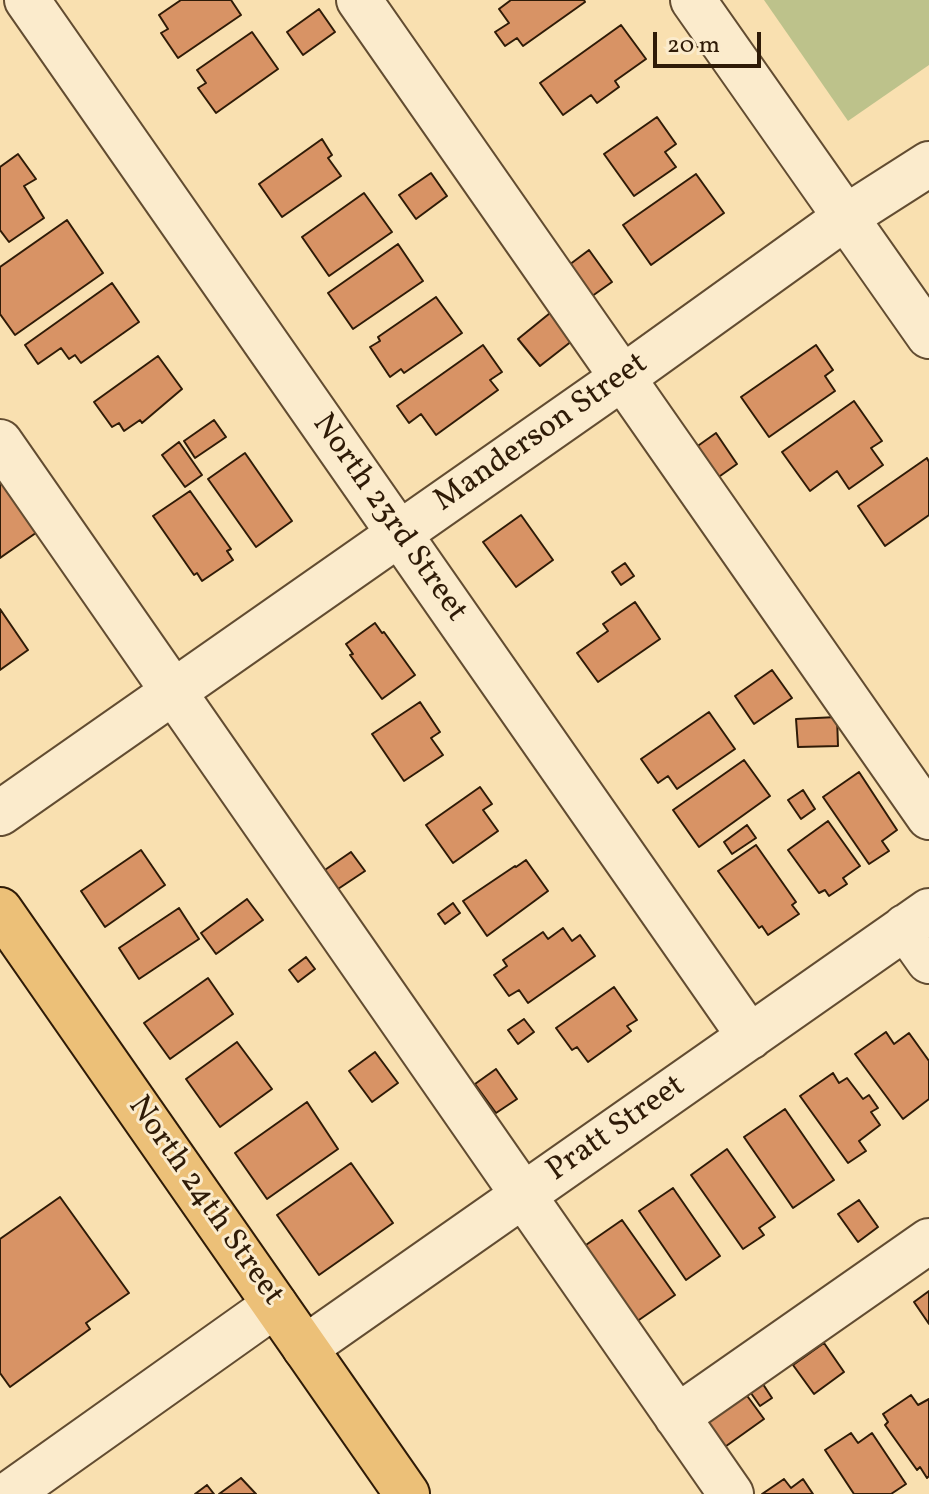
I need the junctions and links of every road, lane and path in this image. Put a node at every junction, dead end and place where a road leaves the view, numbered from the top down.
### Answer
1 (27, 0) edge
2 (359, 0) edge
3 (693, 0) edge
4 (929, 164) edge
5 (846, 217) junction
6 (929, 336) edge
7 (622, 378) junction
8 (0, 442) edge
9 (399, 534) junction
10 (173, 691) junction
11 (0, 813) edge
12 (929, 817) edge
13 (0, 910) edge
14 (921, 933) edge
15 (750, 1037) junction
16 (523, 1196) junction
17 (929, 1241) edge
18 (275, 1305) junction
19 (305, 1348) junction
20 (677, 1417) junction
21 (9, 1494) edge
22 (407, 1494) edge
23 (731, 1494) edge

1 - 9 street, North 23rd Street
2 - 7 street
3 - 5 street
4 - 5 street, Manderson Street
5 - 6 street
5 - 7 street, Manderson Street
7 - 9 street, Manderson Street
7 - 12 street
8 - 10 street
9 - 10 street, Manderson Street
9 - 15 street, North 23rd Street
10 - 11 street, Manderson Street
10 - 16 street
13 - 18 main road, North 24th Street
14 - 15 street, Pratt Street
15 - 16 street, Pratt Street
16 - 19 street, Pratt Street
16 - 20 street
17 - 20 street
18 - 19 main road, North 24th Street
18 - 21 street
19 - 22 main road, North 24th Street
20 - 23 street

